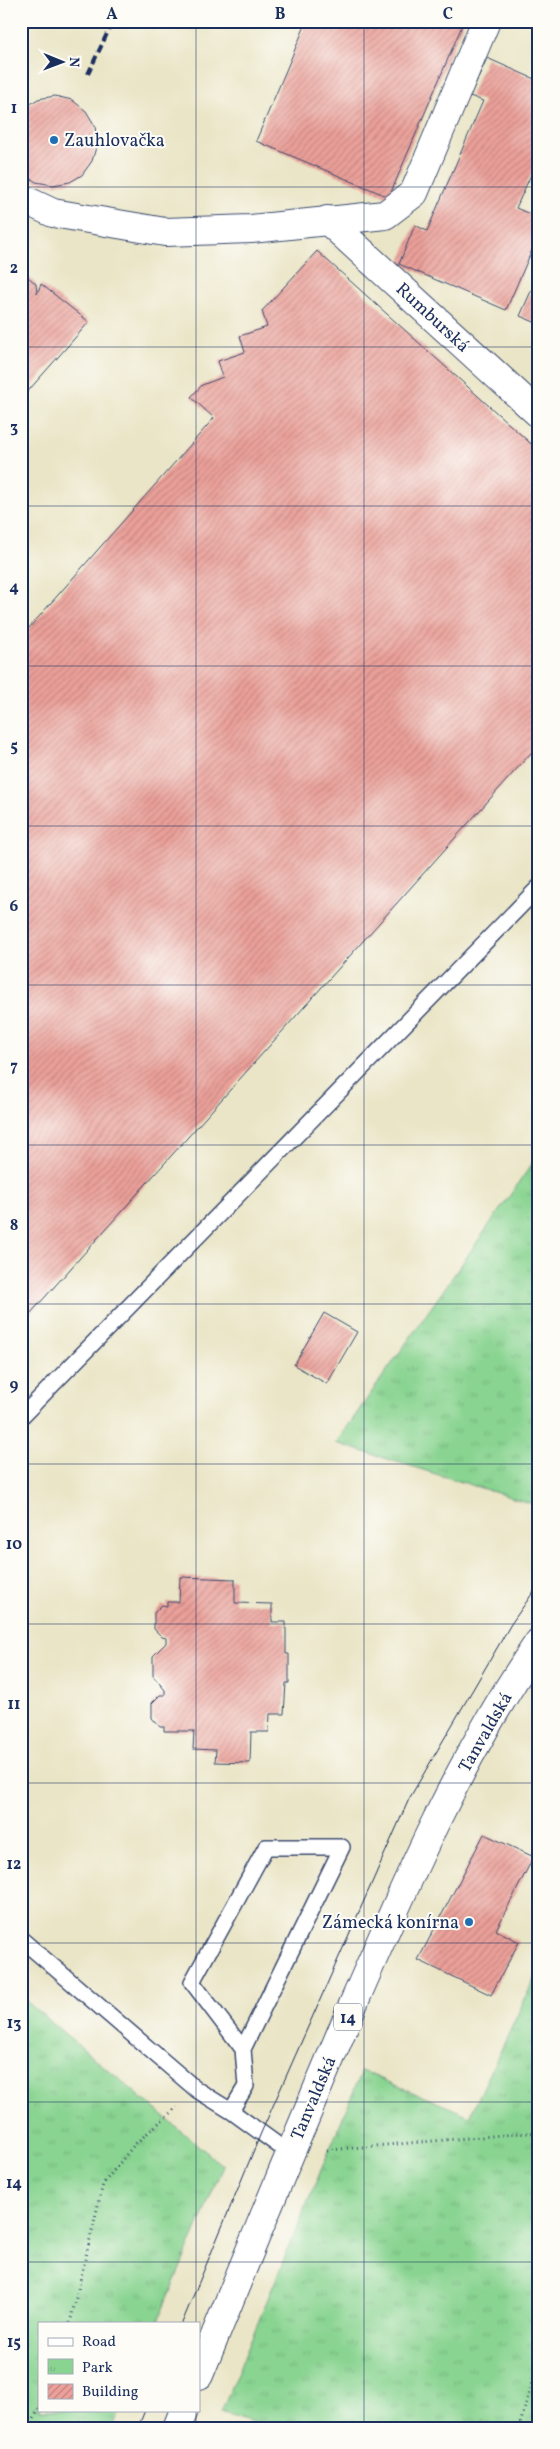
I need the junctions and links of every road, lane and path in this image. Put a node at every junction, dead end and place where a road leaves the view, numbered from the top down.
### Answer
1 (486, 21) edge
2 (21, 198) edge
3 (327, 220) junction
4 (539, 414) edge
5 (539, 887) edge
6 (21, 1417) edge
7 (539, 1642) edge
8 (529, 1671) edge
9 (21, 1938) edge
10 (243, 2049) junction
11 (197, 2090) junction
12 (231, 2111) junction
13 (539, 2132) edge
14 (289, 2153) junction
15 (70, 2322) edge
16 (539, 2358) edge
17 (200, 2373) edge
18 (38, 2410) edge
19 (183, 2412) edge
20 (30, 2428) edge
21 (177, 2428) edge
22 (519, 2428) edge

1 - 3 street
2 - 3 street
3 - 4 street, Rumburská
5 - 6 lane
7 - 8 street, Tanvaldská / 14
8 - 14 street, Tanvaldská / 14
9 - 11 lane
10 - 10 lane
10 - 12 lane
11 - 12 lane
11 - 15 path
12 - 14 lane
13 - 14 path
14 - 17 street, Tanvaldská / 14
16 - 22 path
18 - 20 path
19 - 21 street

